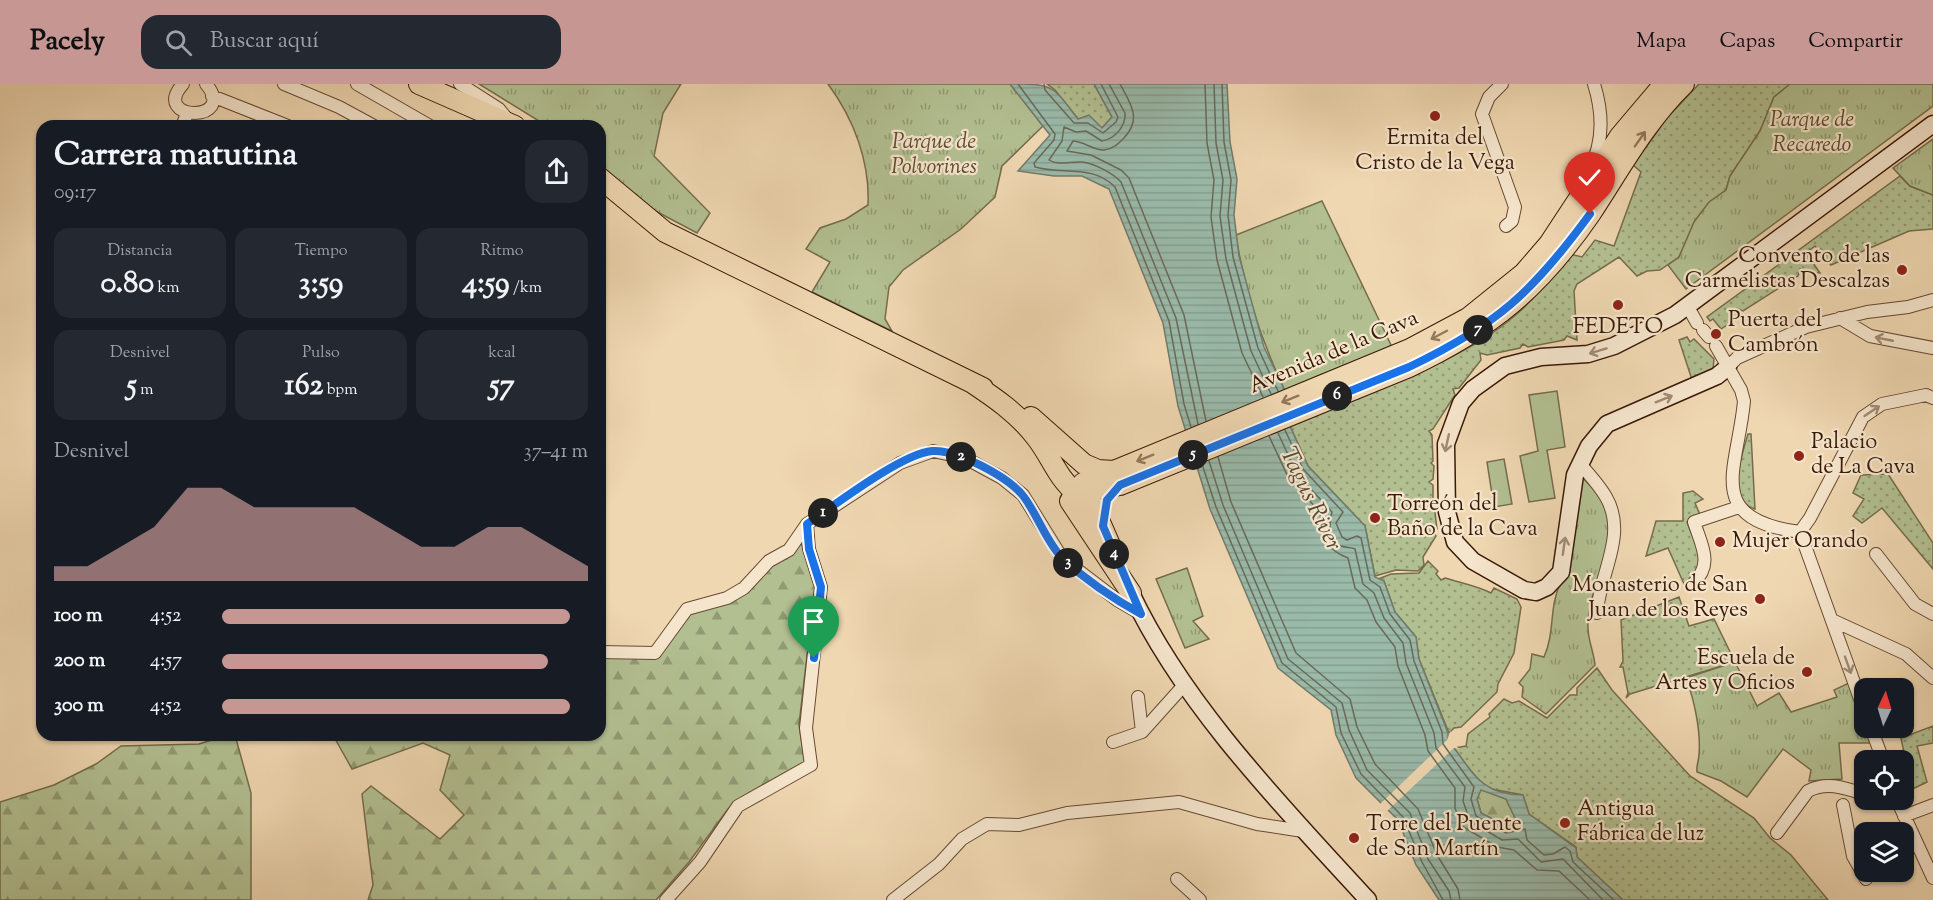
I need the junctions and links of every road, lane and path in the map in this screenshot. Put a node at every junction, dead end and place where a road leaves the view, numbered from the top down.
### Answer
1 (183, 84) edge
2 (284, 84) edge
3 (357, 84) edge
4 (419, 84) edge
5 (460, 84) edge
6 (1502, 84) edge
7 (1594, 84) edge
8 (1664, 84) edge
9 (1684, 84) edge
10 (208, 87) edge
11 (440, 88) edge
12 (187, 114) junction
13 (184, 120) edge
14 (276, 120) edge
15 (363, 120) edge
16 (420, 120) edge
17 (502, 120) edge
18 (509, 120) edge
19 (1933, 124) edge
20 (606, 183) edge
21 (1506, 226) dead end
22 (1504, 290) junction
23 (1933, 300) edge
24 (1688, 307) junction
25 (1840, 318) junction
26 (1933, 348) edge
27 (1728, 367) junction
28 (1367, 376) junction
29 (971, 382) junction
30 (1933, 398) edge
31 (1050, 433) junction
32 (1580, 464) junction
33 (1117, 478) junction
34 (1087, 492) junction
35 (1739, 507) junction
36 (1078, 511) junction
37 (807, 524) junction
38 (1103, 526) junction
39 (1800, 532) junction
40 (1876, 554) dead end
41 (1692, 585) dead end
42 (1131, 593) junction
43 (1598, 613) dead end
44 (1141, 614) junction
45 (1933, 614) edge
46 (1832, 620) junction
47 (606, 652) edge
48 (1933, 678) edge
49 (1854, 682) edge
50 (1185, 684) junction
51 (1138, 697) dead end
52 (1142, 732) junction
53 (1113, 742) dead end
54 (1854, 791) edge
55 (1933, 805) edge
56 (1843, 806) dead end
57 (1901, 810) edge
58 (1904, 816) junction
59 (1303, 831) junction
60 (1777, 832) dead end
61 (1854, 858) edge
62 (1933, 878) edge
63 (1177, 879) dead end
64 (666, 900) edge
65 (893, 900) edge
66 (1200, 900) edge
67 (1368, 900) edge

1 - 12 street
2 - 15 street
3 - 16 street
4 - 11 main road
5 - 18 street
6 - 21 street
7 - 22 street, Avenida de la Cava
8 - 22 main road, Avenida de la Cava
28 -> 9 main road, Avenida de la Cava
10 - 12 street
10 - 14 street
11 - 17 main road
12 - 13 street
19 - 24 street
20 - 29 main road
22 -> 28 main road, Avenida de la Cava
23 - 25 street
24 - 27 street
24 -> 32 street
26 -> 25 street
25 - 27 street
32 -> 27 street
27 - 35 street
28 - 33 main road, Avenida de la Cava
28 -> 33 main road, Avenida de la Cava
29 - 31 main road
29 - 34 main road
29 - 36 main road
39 -> 30 street
31 - 33 main road
31 - 34 main road
32 - 43 street
33 - 34 main road
33 - 38 main road
34 - 36 main road
34 - 38 main road
35 - 39 street
35 - 41 street
36 - 42 main road
37 - 44 street
37 - 47 street
37 - 64 street
38 - 42 main road
39 - 46 street
40 - 45 street
42 - 44 street
44 - 50 street
46 - 48 street
46 -> 49 street
50 - 52 street
50 - 59 street
51 - 52 street
52 - 53 street
54 - 60 street
55 - 58 street
56 - 61 street
57 - 58 street
58 - 62 street
59 - 65 street
59 - 67 street
63 - 66 street

